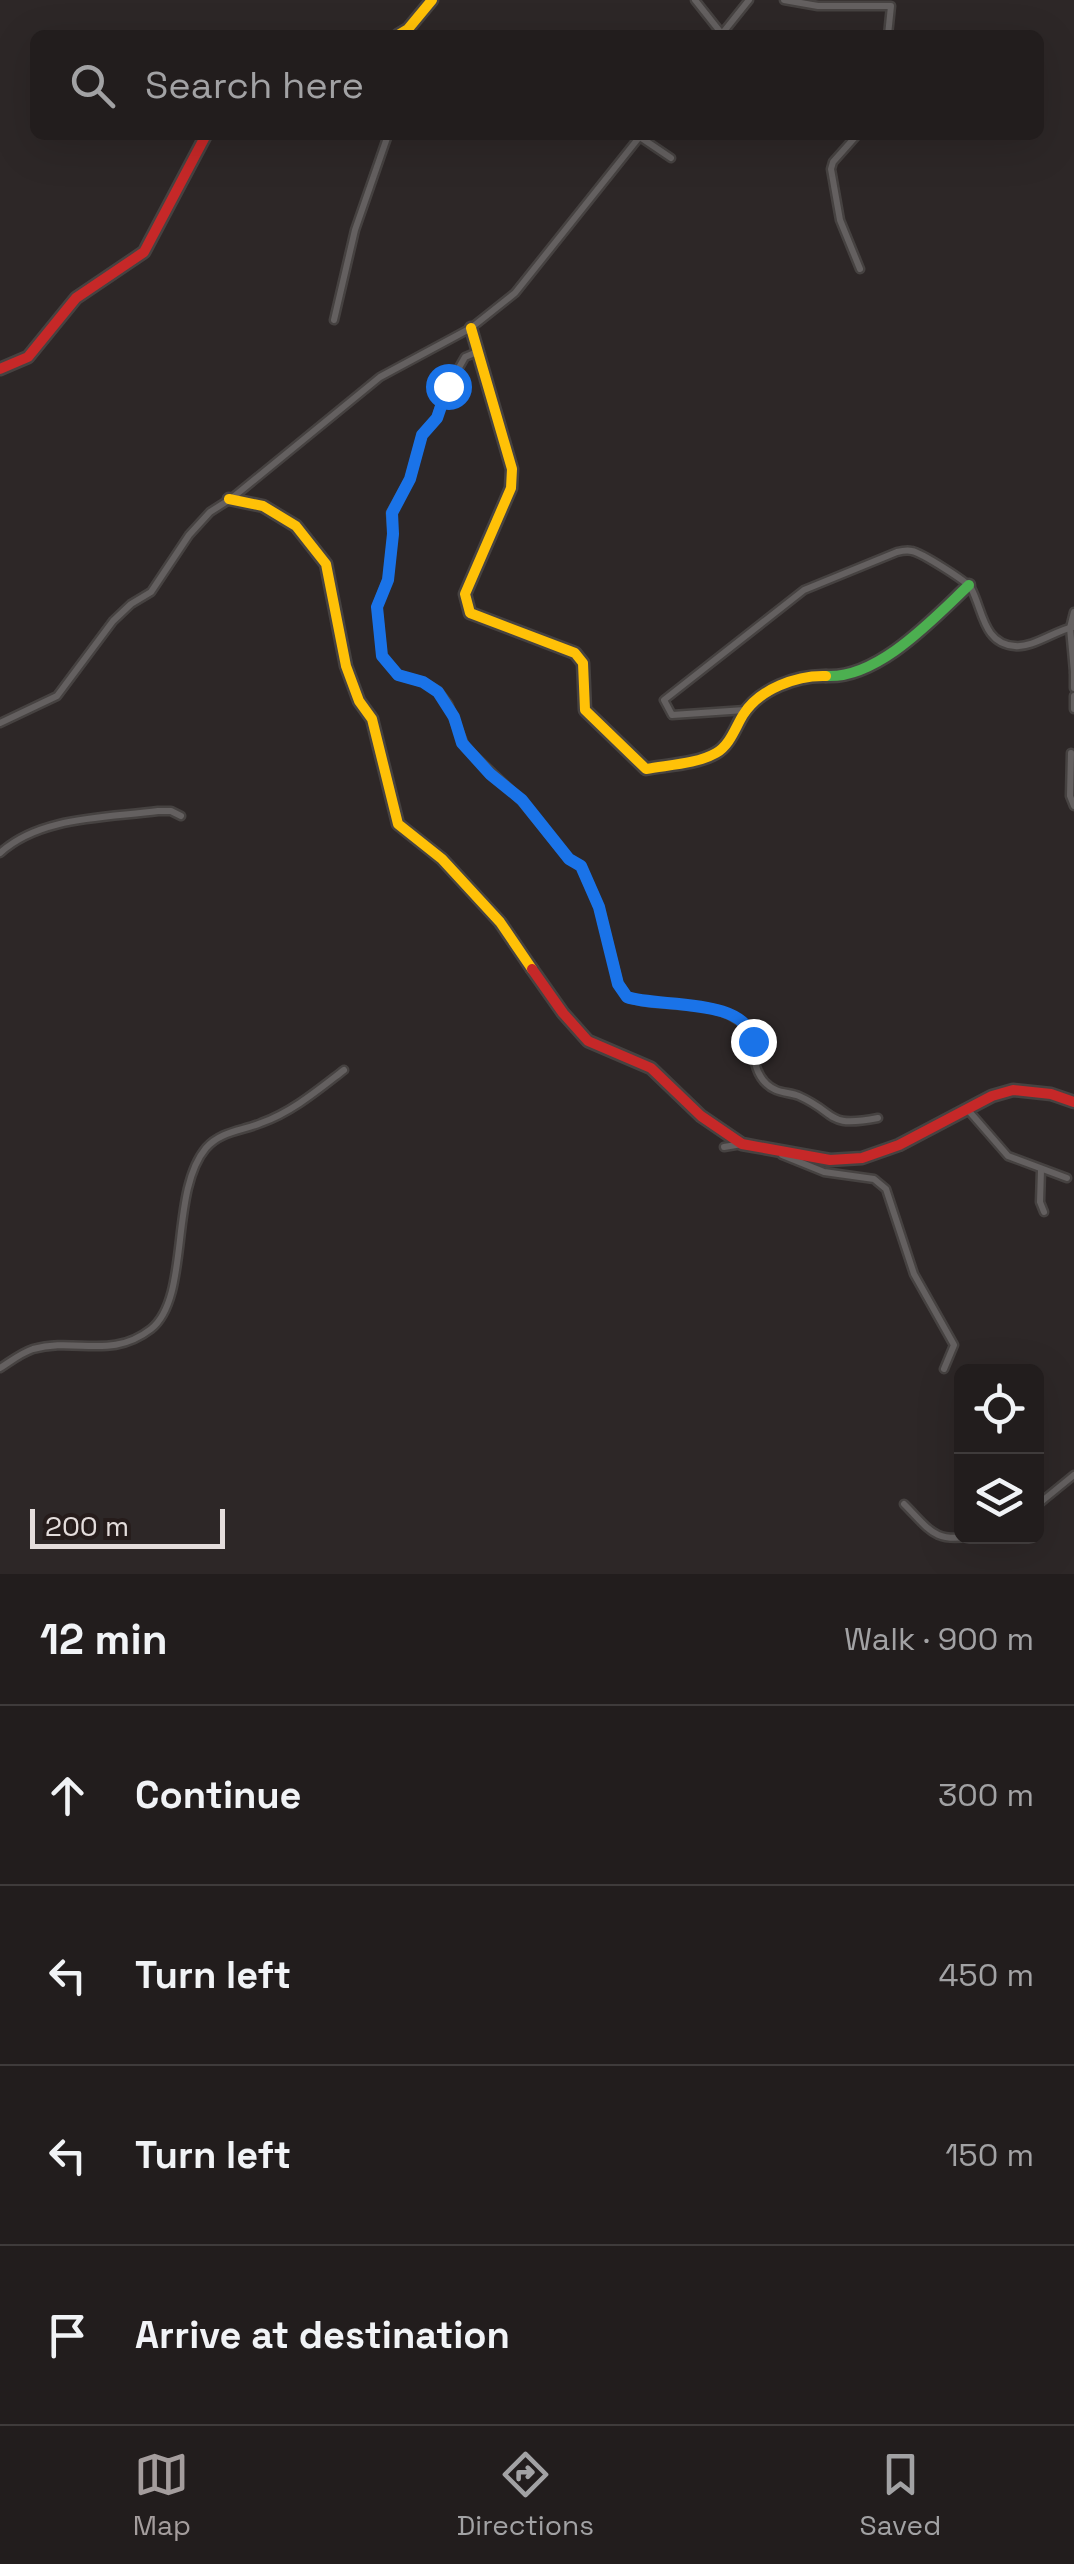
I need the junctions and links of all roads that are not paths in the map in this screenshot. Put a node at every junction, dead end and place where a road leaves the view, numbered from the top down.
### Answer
1 (432, 0) edge
2 (694, 0) edge
3 (749, 0) edge
4 (784, 0) edge
5 (405, 30) edge
6 (718, 30) edge
7 (724, 30) edge
8 (889, 30) edge
9 (203, 140) edge
10 (386, 140) edge
11 (637, 140) edge
12 (646, 140) edge
13 (853, 140) edge
14 (671, 158) dead end
15 (860, 269) dead end
16 (334, 320) dead end
17 (471, 328) junction
18 (477, 352) junction
19 (0, 369) edge
20 (229, 500) junction
21 (969, 585) junction
22 (1074, 612) edge
23 (1072, 627) edge
24 (1074, 672) edge
25 (1074, 692) edge
26 (1074, 709) edge
27 (746, 710) junction
28 (0, 724) edge
29 (1071, 752) dead end
30 (1074, 806) edge
31 (182, 816) dead end
32 (0, 854) edge
33 (344, 1070) dead end
34 (1074, 1102) edge
35 (968, 1110) dead end
36 (878, 1118) dead end
37 (742, 1144) junction
38 (724, 1148) dead end
39 (776, 1152) junction
40 (1040, 1169) junction
41 (1067, 1178) dead end
42 (1044, 1212) dead end
43 (0, 1368) edge
44 (944, 1369) dead end
45 (1074, 1475) edge
46 (1044, 1499) edge
47 (904, 1504) dead end
48 (954, 1539) edge

1 - 5 street
2 - 6 street
3 - 7 street
4 - 8 street
9 - 19 street
10 - 16 street
11 - 17 street
12 - 14 street
13 - 15 street
17 - 18 street
17 - 20 street
18 - 27 street
18 - 36 street
20 - 28 street
20 - 37 street
21 - 23 street
21 - 27 street
21 - 27 street
22 - 23 street
23 - 24 street
24 - 25 street
25 - 26 street
29 - 30 street
31 - 32 street
33 - 43 street
34 - 39 street
35 - 40 street
37 - 38 street
37 - 39 street
39 - 44 street
40 - 41 street
40 - 42 street
45 - 46 street
47 - 48 street

